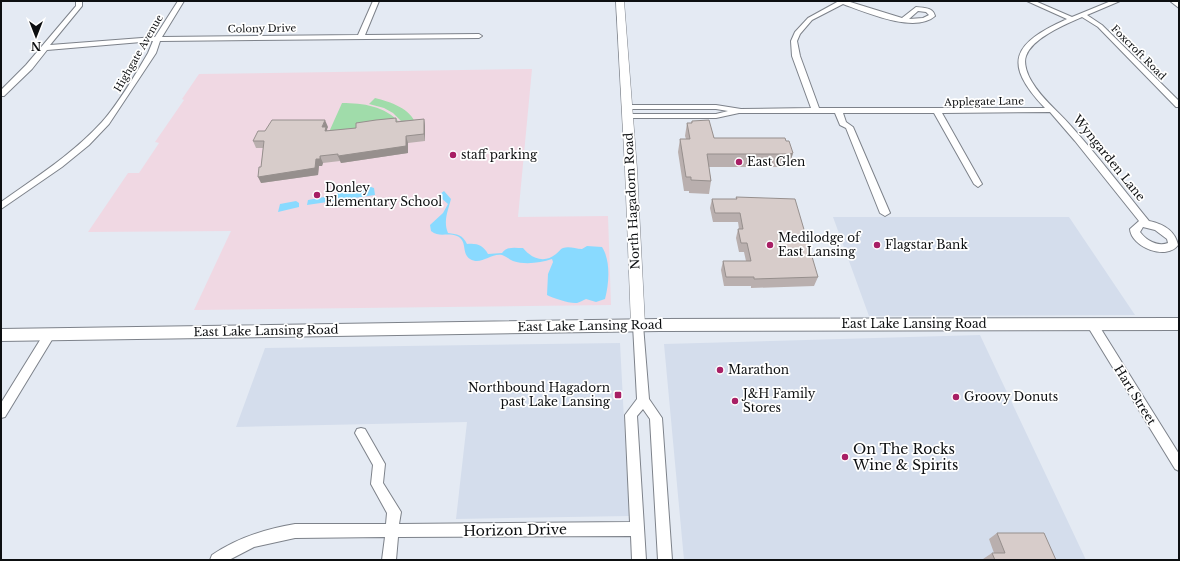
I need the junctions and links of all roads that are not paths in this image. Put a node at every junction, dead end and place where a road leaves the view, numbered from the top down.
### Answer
1 (79, 1) edge
2 (181, 1) edge
3 (376, 1) edge
4 (620, 1) edge
5 (844, 1) edge
6 (1030, 1) edge
7 (1117, 1) edge
8 (1173, 1) edge
9 (1179, 6) edge
10 (1083, 15) junction
11 (1072, 19) junction
12 (904, 20) dead end
13 (479, 36) dead end
14 (361, 37) junction
15 (156, 39) junction
16 (45, 48) junction
17 (1, 94) edge
18 (1179, 105) edge
19 (1050, 110) junction
20 (628, 111) junction
21 (816, 111) junction
22 (838, 111) junction
23 (847, 111) junction
24 (937, 111) junction
25 (849, 127) junction
26 (978, 184) dead end
27 (1, 195) edge
28 (12, 198) junction
29 (1, 206) edge
30 (885, 213) dead end
31 (1146, 224) dead end
32 (1092, 324) junction
33 (1179, 324) edge
34 (638, 325) junction
35 (49, 334) junction
36 (1, 335) edge
37 (643, 400) junction
38 (1, 413) edge
39 (361, 433) dead end
40 (1179, 465) edge
41 (637, 529) junction
42 (392, 531) junction
43 (217, 560) edge
44 (389, 560) edge
45 (639, 560) edge
46 (666, 560) edge

1 - 16 street
2 - 15 street, Highgate Avenue
3 - 14 street
4 - 20 street, North Hagadorn Road
5 - 12 street
5 - 21 street
6 - 11 street
7 - 10 street, Applegate Lane
8 - 9 street
10 - 11 street, Applegate Lane
10 - 18 street, Foxcroft Road
11 - 19 street, Applegate Lane
13 - 14 street, Colony Drive
14 - 15 street, Colony Drive
15 - 16 street, Colony Drive
15 - 28 street, Highgate Avenue
16 - 17 street
19 - 24 street, Applegate Lane
19 - 31 street, Wyngarden Lane
20 - 21 street, Applegate Lane
20 - 34 street, North Hagadorn Road
21 - 22 street, Applegate Lane
22 - 23 street, Applegate Lane
22 - 25 street
23 - 24 street, Applegate Lane
23 - 25 street
24 - 26 street
25 - 30 street
27 - 28 street
28 - 29 street, Highgate Avenue
32 - 33 main road, East Lake Lansing Road
32 - 34 main road, East Lake Lansing Road
32 - 40 street, Hart Street
34 - 35 main road, East Lake Lansing Road
34 - 37 street, North Hagadorn Road
35 - 36 main road, East Lake Lansing Road
35 - 38 street
37 - 41 street
37 - 46 street
39 - 42 street
41 - 42 street, Horizon Drive
41 - 45 street
42 - 43 street, Horizon Drive
42 - 44 street

